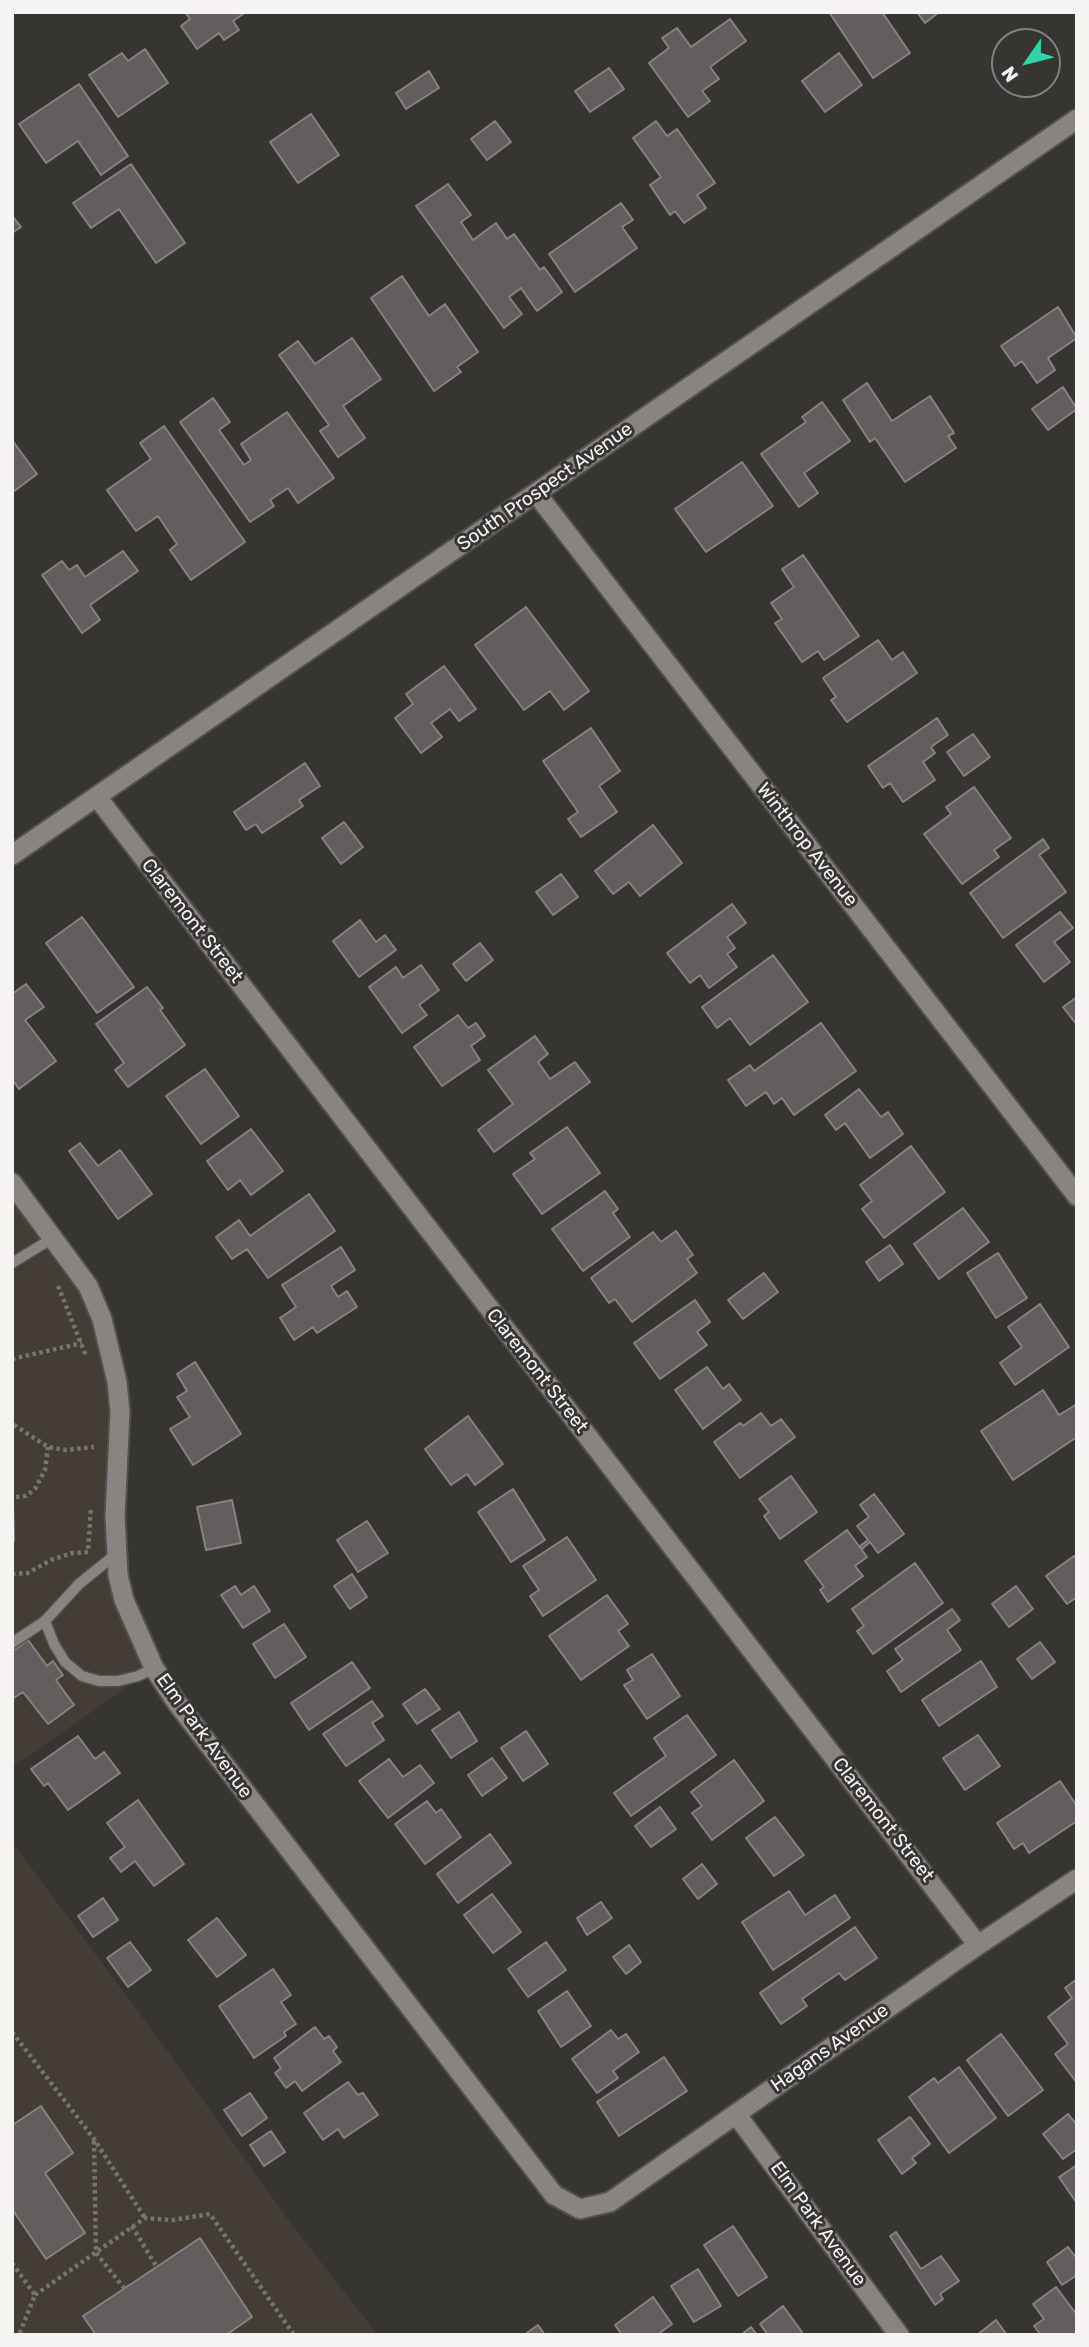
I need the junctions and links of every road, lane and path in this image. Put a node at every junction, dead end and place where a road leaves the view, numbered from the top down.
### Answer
1 (1077, 119) edge
2 (536, 493) junction
3 (97, 797) junction
4 (12, 855) edge
5 (12, 1183) edge
6 (1077, 1196) edge
7 (54, 1237) junction
8 (12, 1263) edge
9 (55, 1282) dead end
10 (82, 1343) junction
11 (12, 1359) edge
12 (89, 1368) dead end
13 (14, 1425) edge
14 (95, 1438) dead end
15 (48, 1447) junction
16 (94, 1447) junction
17 (94, 1460) dead end
18 (16, 1497) dead end
19 (91, 1499) dead end
20 (116, 1554) junction
21 (12, 1574) edge
22 (45, 1620) junction
23 (12, 1643) edge
24 (154, 1668) junction
25 (1077, 1879) edge
26 (978, 1945) junction
27 (12, 2032) edge
28 (736, 2114) junction
29 (94, 2139) junction
30 (580, 2209) joint
31 (145, 2218) junction
32 (132, 2226) junction
33 (96, 2253) junction
34 (12, 2263) edge
35 (156, 2266) dead end
36 (124, 2288) dead end
37 (35, 2295) junction
38 (19, 2335) edge
39 (294, 2335) edge
40 (899, 2335) edge

1 - 2 street, South Prospect Avenue
2 - 3 street, South Prospect Avenue
2 - 6 street, Winthrop Avenue
3 - 4 street, South Prospect Avenue
3 - 26 street, Claremont Street
5 - 7 street, Elm Park Avenue
7 - 8 lane
7 - 20 street, Elm Park Avenue
9 - 10 path
10 - 11 path
10 - 12 path
13 - 15 path
14 - 16 path
15 - 16 path
15 - 18 path
16 - 17 path
19 - 21 path
20 - 22 lane
20 - 24 street, Elm Park Avenue
22 - 23 lane
22 - 24 lane
24 - 30 street, Elm Park Avenue
25 - 26 street, Hagans Avenue
26 - 28 street, Hagans Avenue
27 - 29 path
28 - 30 street, Hagans Avenue
28 - 40 street, Elm Park Avenue
29 - 31 path
29 - 33 path
31 - 32 path
31 - 39 path
32 - 33 path
32 - 35 path
33 - 36 path
33 - 37 path
34 - 37 path
37 - 38 path

